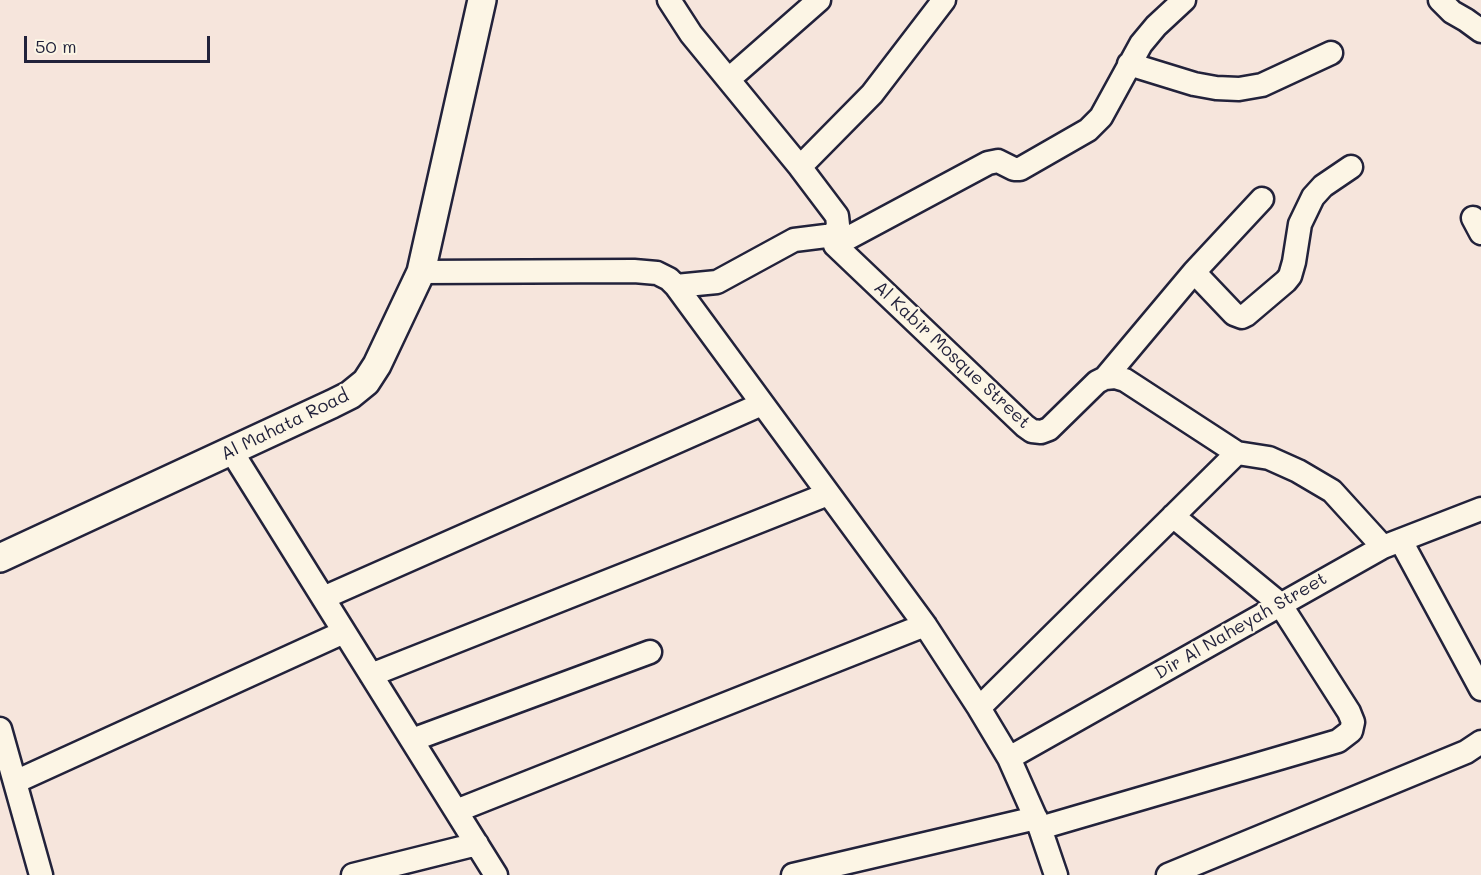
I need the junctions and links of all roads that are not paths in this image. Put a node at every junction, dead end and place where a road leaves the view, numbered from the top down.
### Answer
1 (482, 0) edge
2 (669, 0) edge
3 (819, 0) edge
4 (944, 0) edge
5 (1184, 0) edge
6 (1440, 0) edge
7 (1476, 21) edge
8 (1331, 53) dead end
9 (1129, 64) junction
10 (729, 79) junction
11 (800, 167) junction
12 (1351, 167) dead end
13 (1262, 199) dead end
14 (835, 240) junction
15 (421, 272) junction
16 (1194, 272) junction
17 (676, 286) junction
18 (1106, 378) junction
19 (762, 404) junction
20 (232, 452) junction
21 (1237, 453) junction
22 (828, 494) junction
23 (1481, 509) edge
24 (1173, 516) junction
25 (1392, 544) junction
26 (0, 558) edge
27 (323, 598) junction
28 (1280, 604) junction
29 (925, 625) junction
30 (344, 632) junction
31 (650, 652) dead end
32 (371, 675) junction
33 (1481, 689) edge
34 (979, 708) junction
35 (0, 729) edge
36 (412, 740) junction
37 (1481, 742) edge
38 (1009, 758) junction
39 (15, 782) junction
40 (456, 811) junction
41 (1038, 823) junction
42 (477, 844) junction
43 (41, 875) edge
44 (352, 875) edge
45 (496, 875) edge
46 (793, 875) edge
47 (1056, 875) edge
48 (1168, 875) edge

1 - 15 street, Al Mahata Road
2 - 10 street
3 - 10 street
4 - 11 street
5 - 9 street
6 - 7 street
8 - 9 street
9 - 14 street
10 - 11 street
11 - 14 street
12 - 16 street
13 - 16 street
14 - 17 street
14 - 18 street, Al Kabir Mosque Street
15 - 17 street
15 - 20 street, Al Mahata Road
16 - 18 street
17 - 19 street
18 - 21 street
19 - 22 street
19 - 27 street
20 - 26 street, Al Mahata Road
20 - 27 street
21 - 24 street
21 - 25 street
22 - 29 street
22 - 32 street
23 - 25 street, Dir Al Naheyah Street
24 - 28 street
24 - 34 street
25 - 28 street, Dir Al Naheyah Street
25 - 33 street
27 - 30 street
28 - 38 street, Dir Al Naheyah Street
28 - 41 street
29 - 34 street
29 - 40 street
30 - 32 street
30 - 39 street
31 - 36 street
32 - 36 street
34 - 38 street
35 - 39 street
36 - 40 street
37 - 48 street
38 - 41 street
39 - 43 street
40 - 42 street
41 - 46 street
41 - 47 street
42 - 44 street
42 - 45 street

